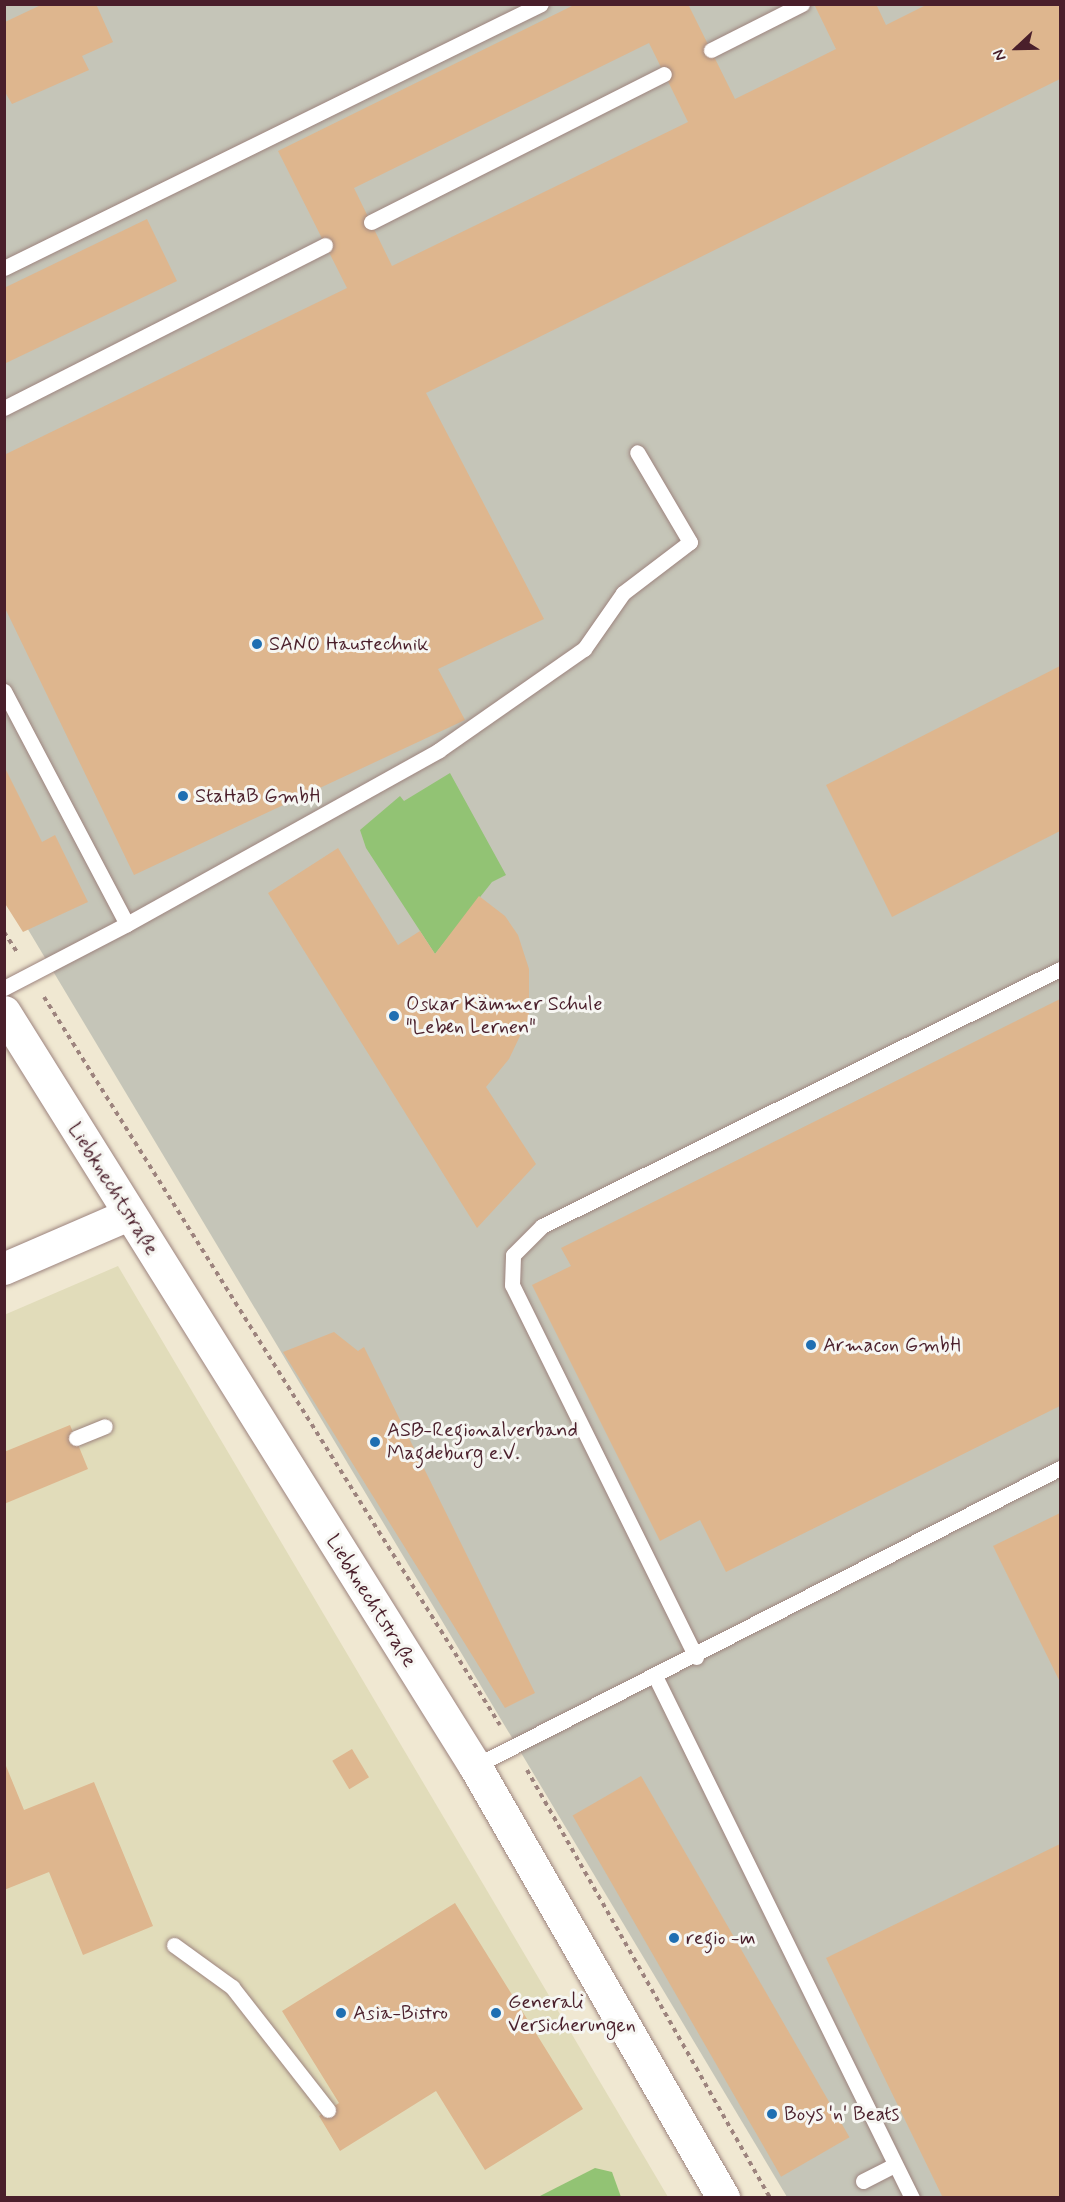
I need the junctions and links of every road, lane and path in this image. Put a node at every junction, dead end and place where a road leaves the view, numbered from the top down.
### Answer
1 (541, 4) edge
2 (802, 4) edge
3 (711, 50) dead end
4 (664, 74) dead end
5 (371, 222) dead end
6 (325, 245) dead end
7 (4, 268) edge
8 (4, 408) edge
9 (637, 452) dead end
10 (4, 692) edge
11 (127, 924) junction
12 (1060, 969) edge
13 (4, 988) edge
14 (4, 1012) edge
15 (129, 1215) junction
16 (4, 1269) edge
17 (105, 1426) dead end
18 (76, 1438) dead end
19 (1060, 1468) edge
20 (696, 1657) junction
21 (656, 1678) junction
22 (475, 1766) junction
23 (174, 1945) dead end
24 (328, 2110) dead end
25 (894, 2165) junction
26 (863, 2181) dead end
27 (723, 2198) edge
28 (912, 2198) edge

1 - 7 lane
2 - 3 lane
4 - 5 lane
6 - 8 lane
9 - 11 lane
10 - 11 lane
11 - 13 lane
12 - 20 lane
14 - 15 street, Liebknechtstraße
15 - 16 street
15 - 22 street, Liebknechtstraße
17 - 18 lane
19 - 20 lane
20 - 21 lane
21 - 22 lane
21 - 25 lane
22 - 27 street, Liebknechtstraße
23 - 24 lane
25 - 26 lane
25 - 28 lane

